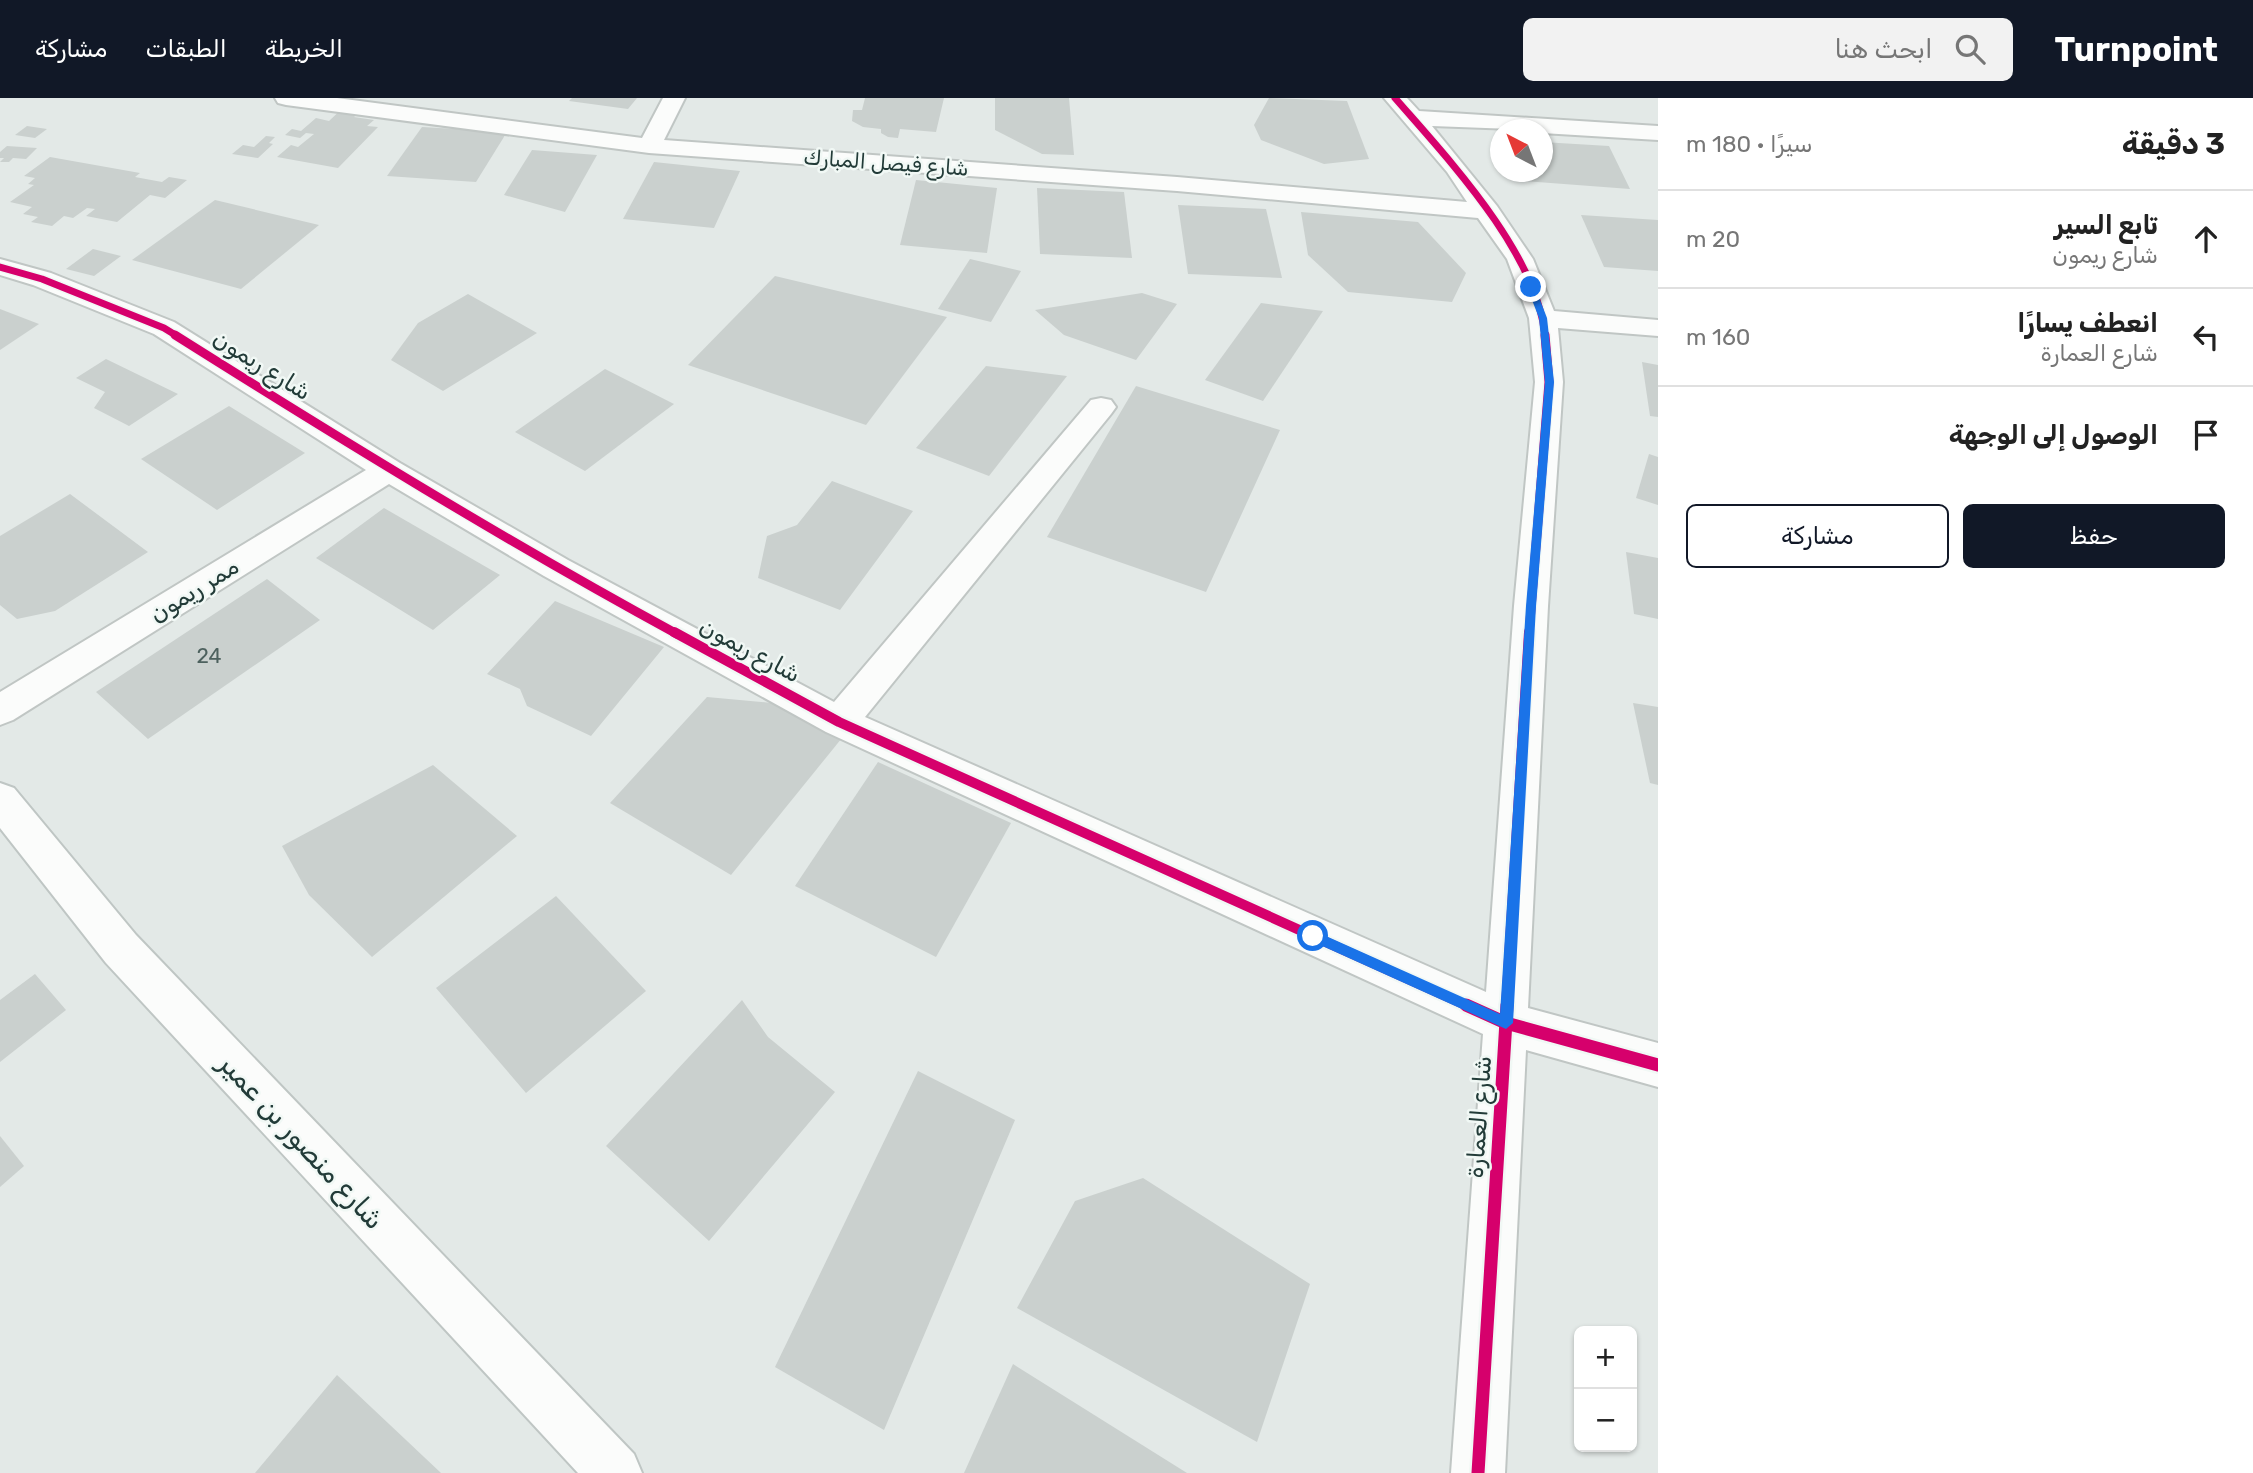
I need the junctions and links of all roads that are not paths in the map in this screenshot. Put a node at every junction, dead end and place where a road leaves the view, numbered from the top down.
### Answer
1 (286, 98) edge
2 (674, 98) edge
3 (1405, 108) edge
4 (1658, 133) edge
5 (649, 146) junction
6 (1488, 211) junction
7 (0, 267) edge
8 (1543, 318) junction
9 (1658, 328) edge
10 (1101, 407) dead end
11 (389, 470) junction
12 (0, 710) edge
13 (839, 722) junction
14 (0, 799) edge
15 (1506, 1023) junction
16 (1658, 1065) edge
17 (615, 1473) edge
18 (1478, 1473) edge

1 - 5 street, شارع فيصل المبارك
2 - 5 street
3 - 4 street
3 - 6 street, شارع العمارة
5 - 6 street, شارع فيصل المبارك
6 - 8 street, شارع العمارة
7 - 11 street, شارع ريمون
8 - 9 street
8 - 15 street, شارع العمارة
10 - 13 street
11 - 12 street, ممر ريمون
11 - 13 street, شارع ريمون
13 - 15 street, شارع ريمون
14 - 17 street, شارع منصور بن عمير
15 - 16 street, شارع ريمون
15 - 18 street, شارع العمارة

